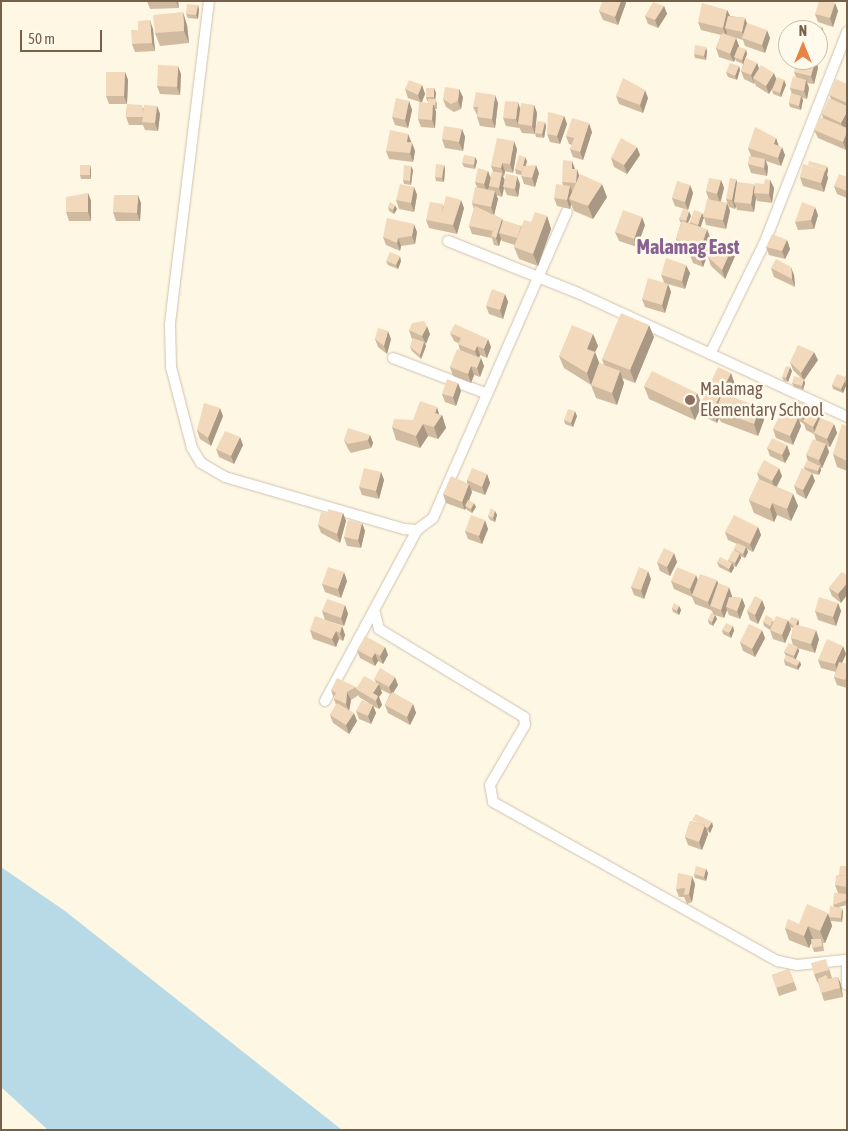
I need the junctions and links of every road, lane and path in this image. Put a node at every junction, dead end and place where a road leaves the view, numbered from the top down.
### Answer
1 (209, 1) edge
2 (847, 32) edge
3 (567, 212) dead end
4 (448, 241) dead end
5 (538, 276) junction
6 (710, 354) junction
7 (393, 358) dead end
8 (485, 392) junction
9 (847, 417) edge
10 (417, 530) junction
11 (375, 613) junction
12 (325, 702) dead end
13 (846, 960) edge
14 (847, 985) edge

1 - 10 street
2 - 6 street
3 - 5 street
4 - 5 street
5 - 6 street
5 - 8 street
6 - 9 street
7 - 8 street
8 - 10 street
10 - 11 street
11 - 12 street
11 - 13 street
13 - 14 street

